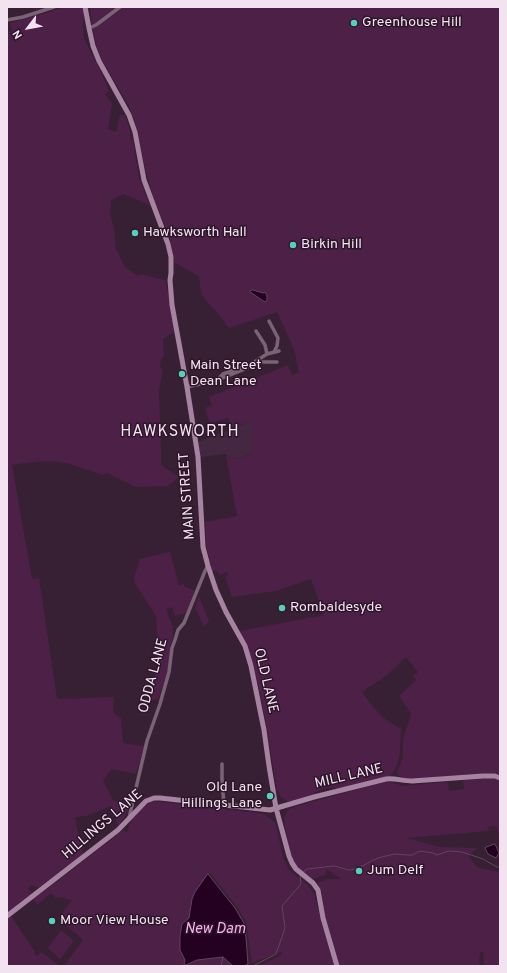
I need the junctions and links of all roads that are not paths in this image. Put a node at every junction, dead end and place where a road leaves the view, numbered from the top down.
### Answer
1 (54, 7) edge
2 (86, 7) edge
3 (120, 7) edge
4 (7, 20) edge
5 (89, 28) junction
6 (269, 321) dead end
7 (256, 331) dead end
8 (279, 351) dead end
9 (274, 352) junction
10 (267, 354) junction
11 (277, 362) dead end
12 (218, 380) junction
13 (187, 387) junction
14 (208, 566) junction
15 (222, 764) dead end
16 (500, 778) edge
17 (224, 806) junction
18 (276, 808) junction
19 (128, 819) junction
20 (7, 916) edge
21 (338, 966) edge

1 - 4 street
2 - 5 street, MAIN STREET
3 - 5 street
5 - 13 street, MAIN STREET
6 - 9 street
7 - 10 street
8 - 9 street
9 - 10 street
10 - 12 street
11 - 12 street
12 - 13 street
13 - 14 street, MAIN STREET
14 - 18 street, OLD LANE
14 - 19 street, ODDA LANE
15 - 17 street
16 - 18 street, MILL LANE
17 - 18 street, HILLINGS LANE
17 - 19 street, HILLINGS LANE
18 - 21 street, OLD LANE
19 - 20 street, HILLINGS LANE

